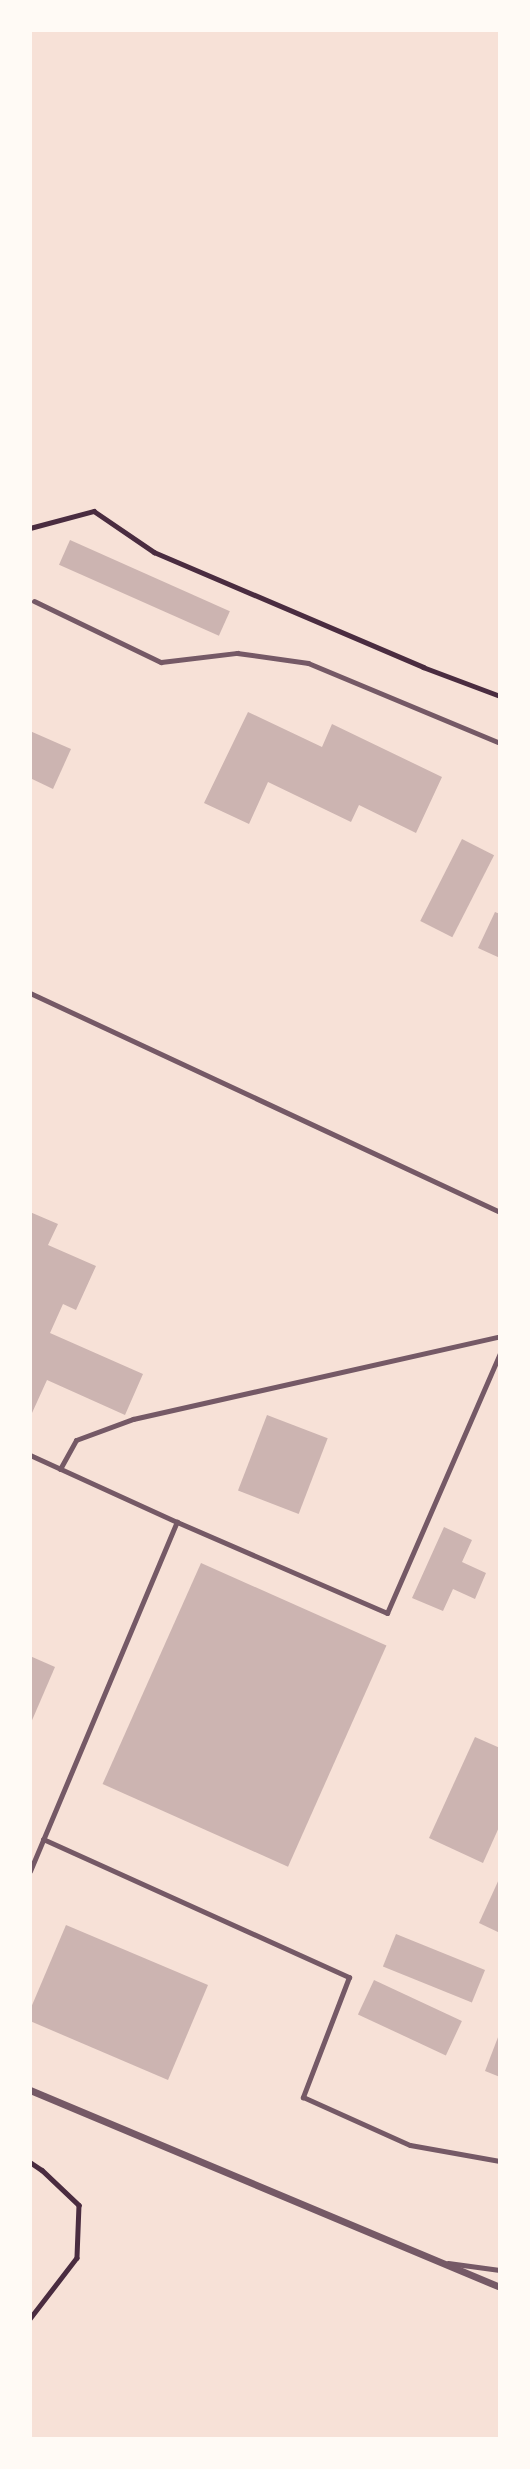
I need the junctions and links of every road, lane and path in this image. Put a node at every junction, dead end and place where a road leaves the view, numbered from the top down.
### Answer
1 (30, 528) edge
2 (34, 601) dead end
3 (500, 696) edge
4 (500, 743) edge
5 (30, 993) edge
6 (500, 1212) edge
7 (500, 1336) edge
8 (500, 1353) edge
9 (30, 1455) edge
10 (60, 1469) junction
11 (177, 1522) junction
12 (43, 1839) junction
13 (30, 1871) edge
14 (30, 2090) edge
15 (500, 2161) edge
16 (30, 2162) edge
17 (438, 2262) junction
18 (500, 2270) edge
19 (500, 2287) edge
20 (30, 2319) edge

1 - 3 path
2 - 4 lane
5 - 6 lane
7 - 10 lane
8 - 11 lane
9 - 10 lane
10 - 11 lane
11 - 12 lane
12 - 13 lane
12 - 15 lane
14 - 17 street
16 - 20 path
17 - 18 lane
17 - 19 street

